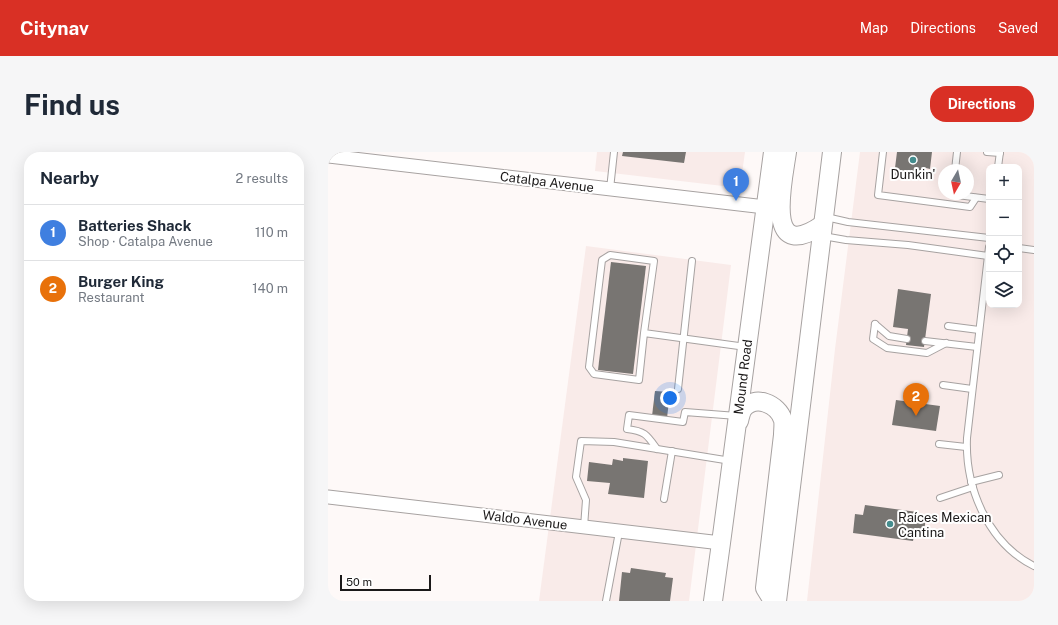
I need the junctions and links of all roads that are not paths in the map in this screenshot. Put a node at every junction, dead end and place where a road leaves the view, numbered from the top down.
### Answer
1 (614, 152) edge
2 (773, 152) edge
3 (787, 152) edge
4 (832, 152) edge
5 (883, 152) edge
6 (957, 152) edge
7 (987, 152) edge
8 (1000, 153) edge
9 (328, 156) edge
10 (956, 164) edge
11 (998, 164) edge
12 (610, 189) junction
13 (976, 198) joint
14 (986, 199) edge
15 (765, 207) junction
16 (822, 226) junction
17 (986, 238) edge
18 (1022, 248) edge
19 (1034, 250) edge
20 (986, 256) edge
21 (692, 261) dead end
22 (986, 272) edge
23 (948, 326) dead end
24 (979, 330) junction
25 (644, 333) junction
26 (684, 338) junction
27 (907, 339) dead end
28 (925, 341) dead end
29 (946, 343) junction
30 (747, 347) junction
31 (977, 347) junction
32 (943, 385) dead end
33 (678, 389) dead end
34 (972, 390) junction
35 (737, 423) junction
36 (939, 444) dead end
37 (966, 447) junction
38 (657, 449) junction
39 (672, 452) junction
40 (732, 461) junction
41 (999, 475) dead end
42 (972, 484) junction
43 (328, 498) edge
44 (940, 498) dead end
45 (664, 499) dead end
46 (584, 527) junction
47 (619, 532) junction
48 (722, 543) junction
49 (1034, 566) edge
50 (606, 601) edge
51 (713, 601) edge
52 (773, 601) edge
53 (777, 601) edge

1 - 12 lane
2 - 15 main road, Mound Road
3 - 16 main road
4 - 16 main road
5 - 13 lane
6 - 10 lane
7 - 8 lane
8 - 11 lane
9 - 12 street, Catalpa Avenue
12 - 15 street, Catalpa Avenue
13 - 14 lane
15 - 30 main road, Mound Road
16 - 17 lane
16 - 20 lane
16 - 53 main road
18 - 19 lane
21 - 26 lane
22 - 24 lane
23 - 24 lane
24 - 31 lane
25 - 25 lane
25 - 26 lane
26 - 30 lane
26 - 33 lane
27 - 29 lane
28 - 29 lane
29 - 31 lane
30 - 35 main road, Mound Road
31 - 34 lane
32 - 34 lane
34 - 37 lane
35 - 38 lane
35 - 40 main road, Mound Road
35 - 52 main road
36 - 37 lane
37 - 42 lane
38 - 39 lane
38 - 46 lane
39 - 40 lane
39 - 45 lane
40 - 48 main road, Mound Road
41 - 42 lane
42 - 44 lane
42 - 49 lane
43 - 46 street, Waldo Avenue
46 - 47 street, Waldo Avenue
47 - 48 street, Waldo Avenue
47 - 50 lane
48 - 51 main road, Mound Road

